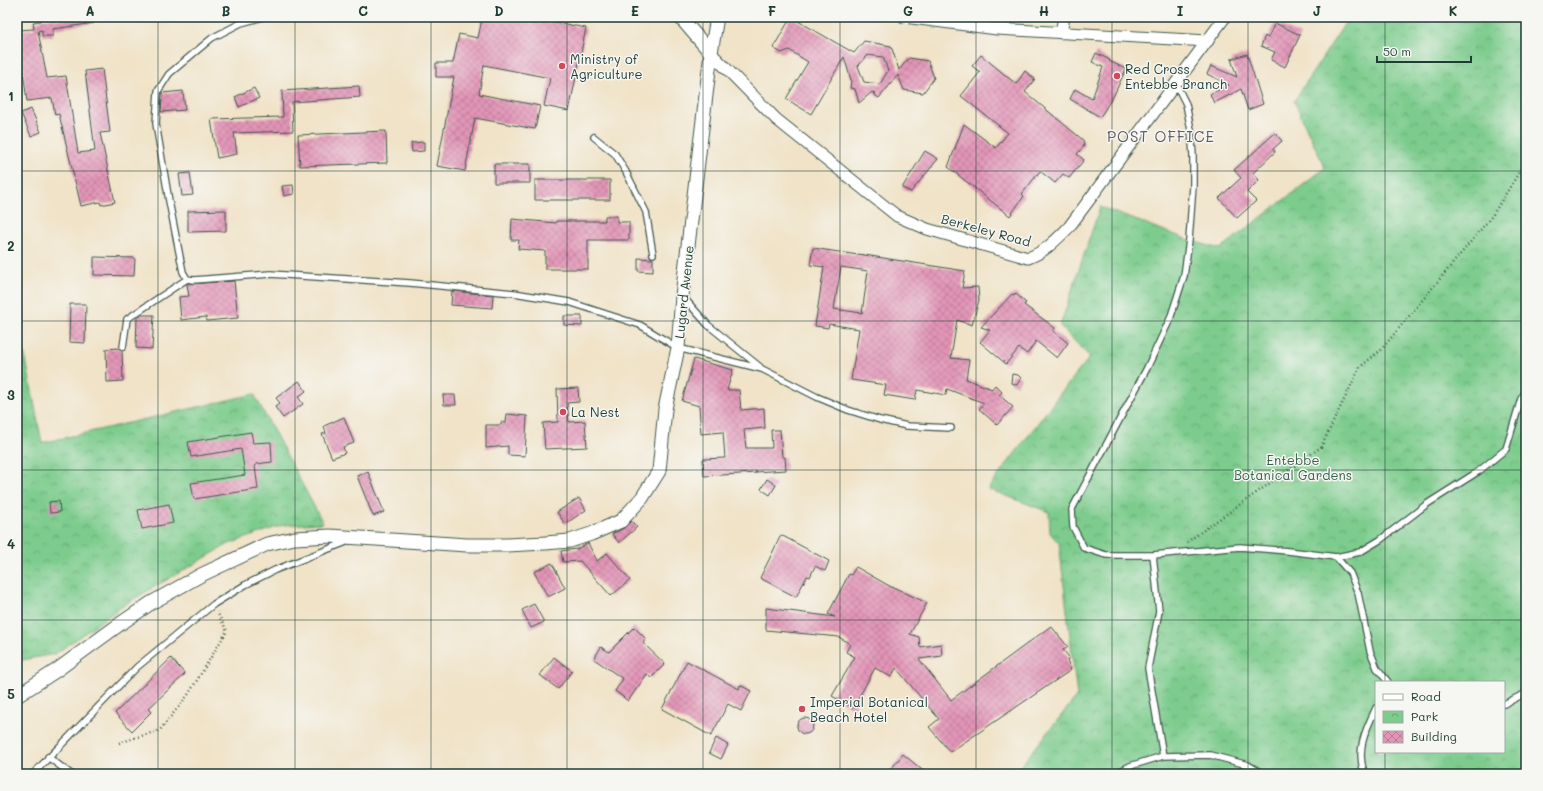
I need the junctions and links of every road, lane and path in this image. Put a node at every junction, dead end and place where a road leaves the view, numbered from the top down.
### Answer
1 (263, 17) edge
2 (680, 17) edge
3 (717, 17) edge
4 (904, 17) edge
5 (1064, 17) edge
6 (1225, 17) edge
7 (1061, 33) junction
8 (1208, 41) junction
9 (711, 53) junction
10 (1176, 84) junction
11 (594, 137) dead end
12 (1526, 161) edge
13 (653, 254) dead end
14 (186, 279) junction
15 (682, 296) junction
16 (123, 347) dead end
17 (678, 348) junction
18 (762, 369) junction
19 (1526, 391) edge
20 (951, 428) dead end
21 (356, 538) junction
22 (1172, 553) junction
23 (1153, 554) junction
24 (1336, 557) junction
25 (214, 604) junction
26 (1387, 681) edge
27 (1526, 693) edge
28 (17, 696) edge
29 (1505, 704) edge
30 (1375, 710) edge
31 (118, 743) dead end
32 (1163, 756) junction
33 (48, 757) junction
34 (33, 774) edge
35 (71, 774) edge
36 (1115, 774) edge
37 (1263, 774) edge
38 (1365, 774) edge

1 - 14 lane
2 - 9 street
3 - 9 street, Lugard Avenue
4 - 7 street
5 - 7 street
6 - 8 street, Berkeley Road
7 - 8 street
8 - 10 street, Berkeley Road
9 - 10 street, Berkeley Road
9 - 15 street, Lugard Avenue
10 - 23 lane
11 - 13 lane
12 - 22 path
14 - 16 lane
14 - 17 lane
15 - 17 street, Lugard Avenue
15 - 18 lane
17 - 18 lane
17 - 21 street, Lugard Avenue
18 - 20 lane
19 - 24 lane
21 - 25 lane
21 - 28 street, Lugard Avenue
22 - 23 lane
22 - 24 lane
23 - 32 lane
24 - 26 lane
25 - 31 path
25 - 33 lane
27 - 29 lane
30 - 38 lane
32 - 36 lane
32 - 37 lane
33 - 34 lane
33 - 35 lane

